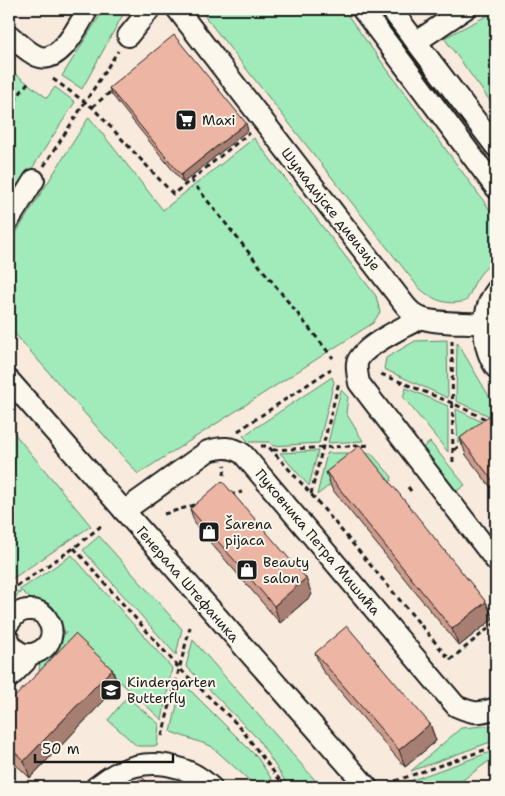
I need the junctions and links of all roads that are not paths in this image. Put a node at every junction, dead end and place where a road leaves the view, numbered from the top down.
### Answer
1 (88, 9) edge
2 (150, 9) edge
3 (177, 9) edge
4 (362, 9) edge
5 (392, 9) edge
6 (464, 9) edge
7 (9, 35) edge
8 (416, 42) junction
9 (124, 43) road end
10 (496, 147) edge
11 (34, 180) dead end
12 (496, 188) edge
13 (9, 220) edge
14 (496, 291) edge
15 (421, 318) junction
16 (484, 324) junction
17 (496, 368) edge
18 (9, 380) edge
19 (124, 511) junction
20 (496, 561) edge
21 (9, 623) edge
22 (9, 640) edge
23 (29, 654) junction
24 (9, 678) edge
25 (496, 708) edge
26 (96, 787) edge
27 (211, 787) edge
28 (367, 787) edge

1 - 7 street
2 - 9 street
3 - 15 street, Шумадијске дивизије
4 - 12 street
5 - 8 street
6 - 8 street
8 - 10 street
11 - 13 street
14 - 16 street
15 - 16 street
15 - 20 street
16 - 17 street
18 - 19 street, Генерала Штефаника
19 - 25 street, Пуковника Петра Мишића
19 - 28 street, Генерала Штефаника
21 - 23 street
22 - 23 street
23 - 24 street
26 - 27 street

